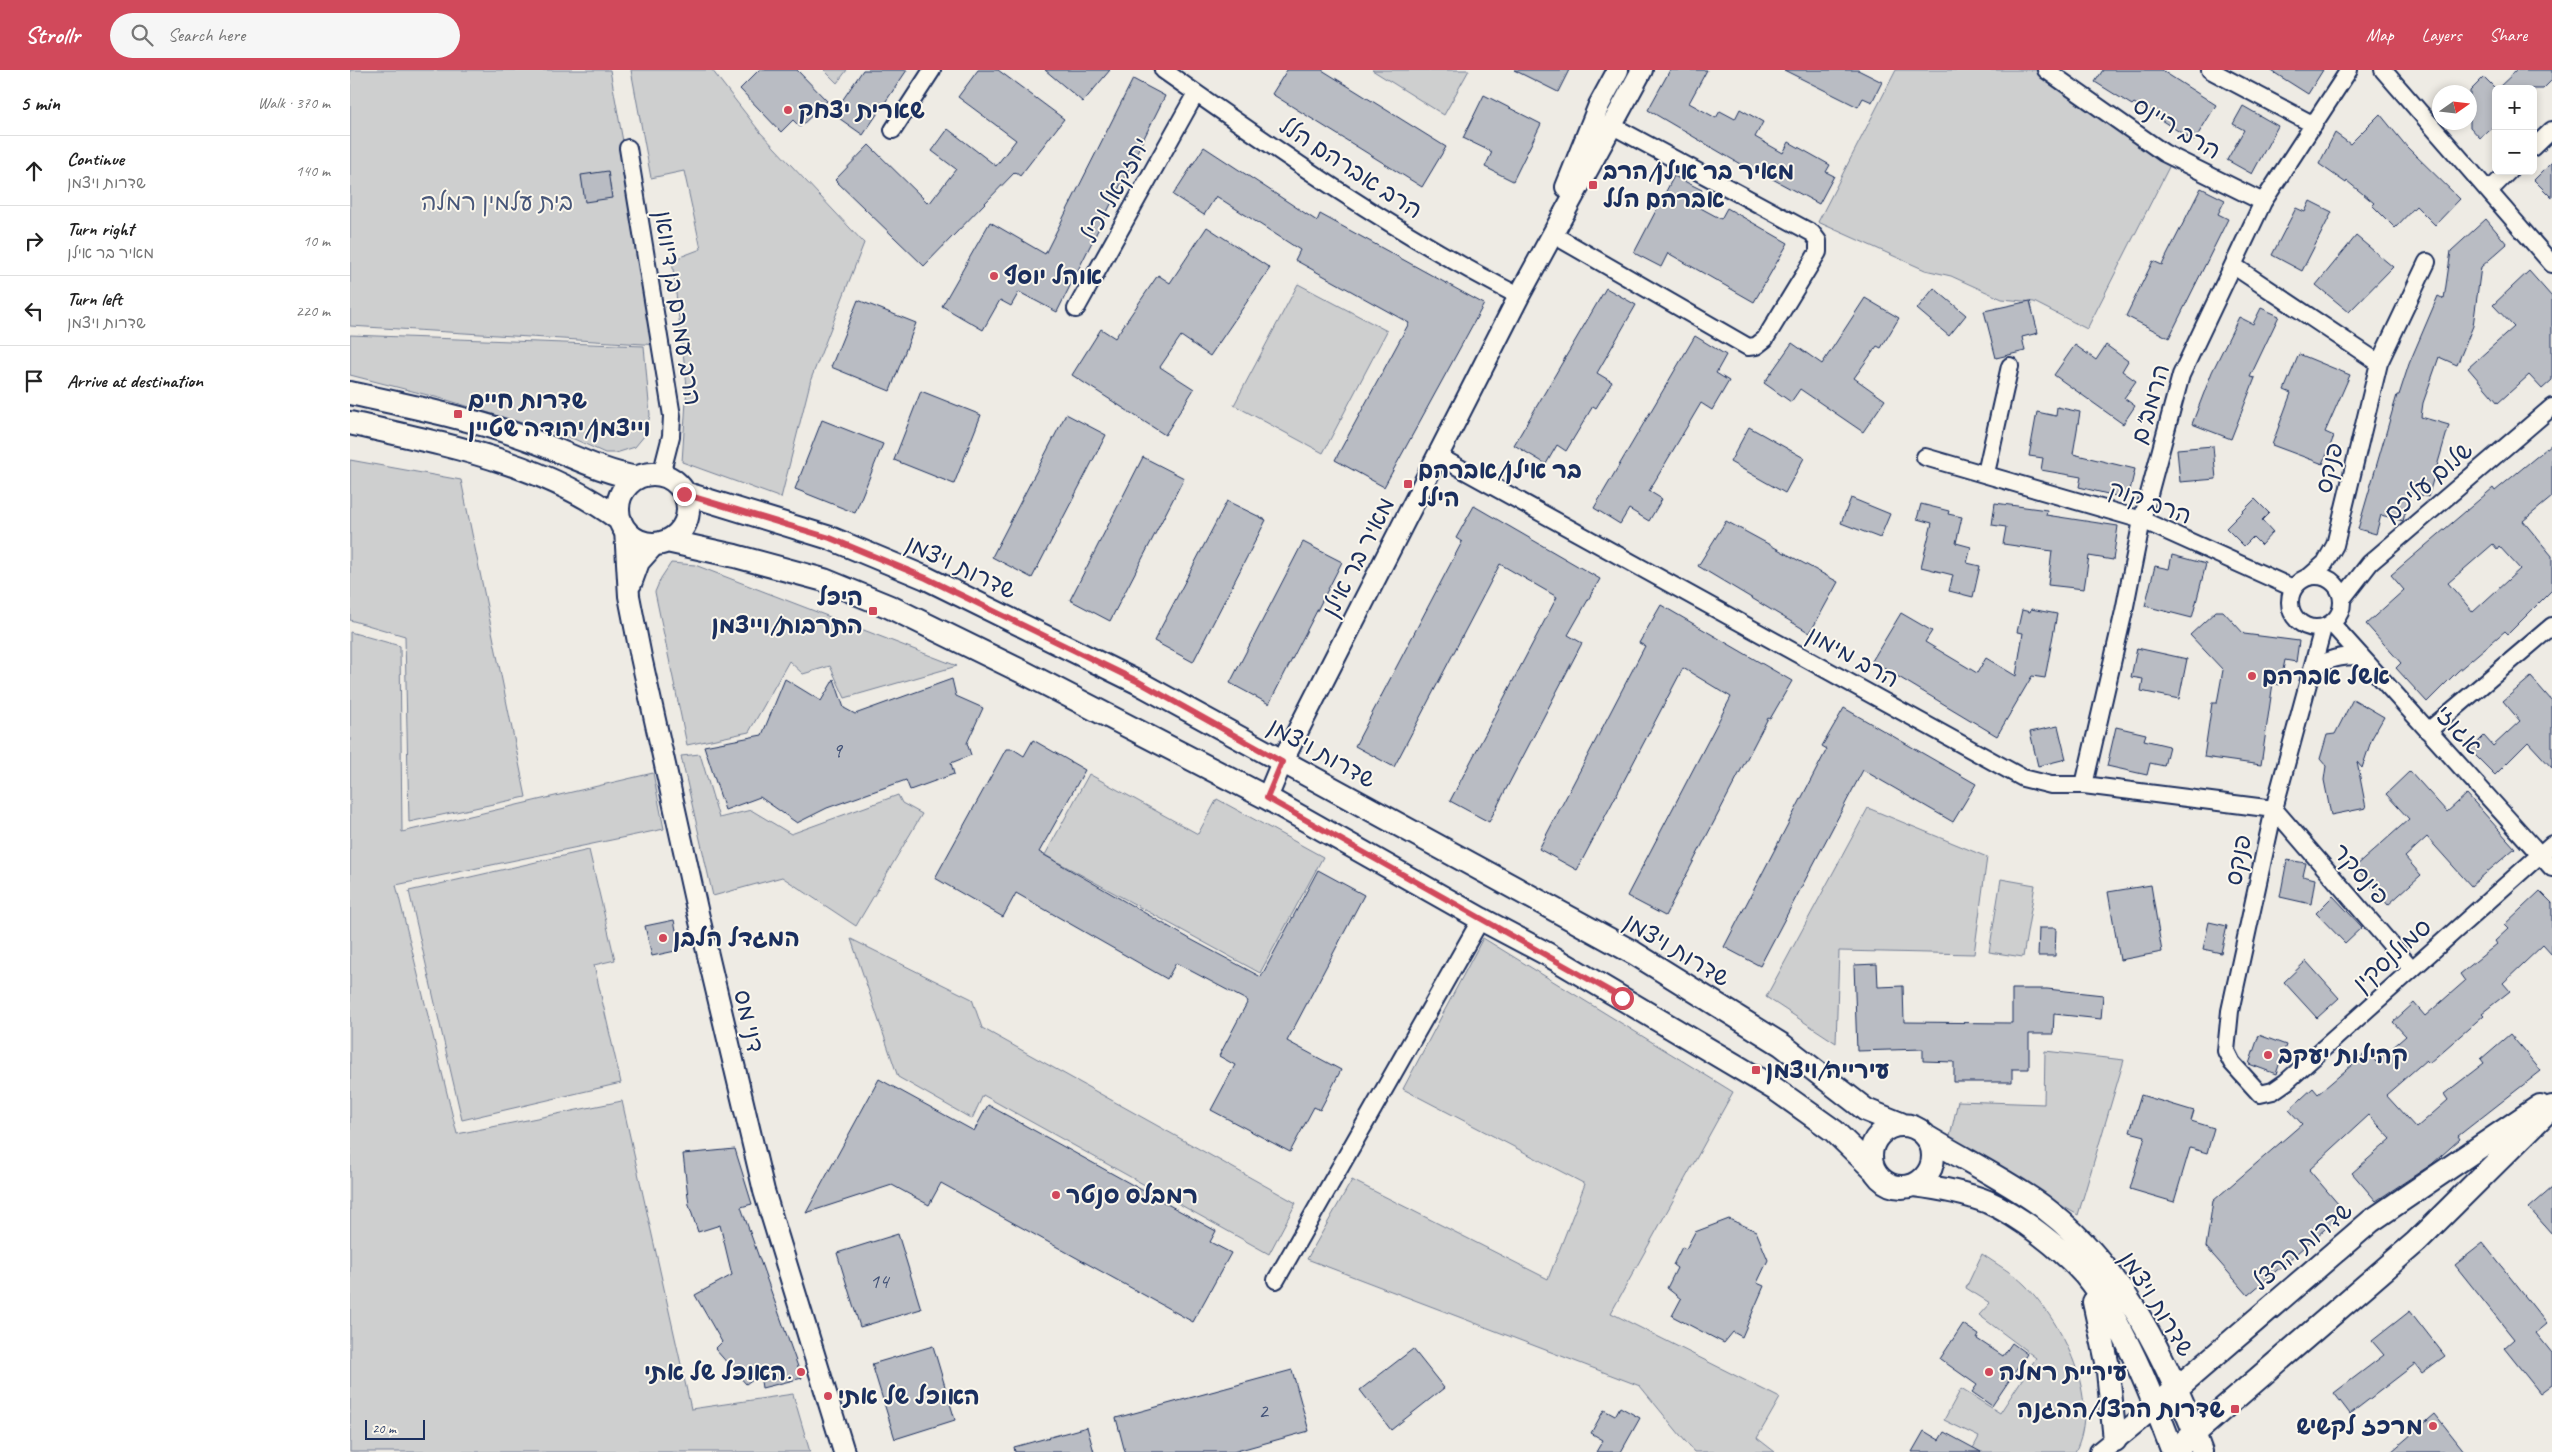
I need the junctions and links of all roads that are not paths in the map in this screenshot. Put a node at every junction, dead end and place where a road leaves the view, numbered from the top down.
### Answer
1 (932, 70) edge
2 (1163, 70) edge
3 (1618, 70) edge
4 (1642, 70) edge
5 (2046, 70) edge
6 (2210, 70) edge
7 (2349, 70) edge
8 (2383, 70) edge
9 (1196, 93) junction
10 (1611, 125) junction
11 (2314, 125) junction
12 (892, 130) dead end
13 (2552, 130) edge
14 (2537, 144) edge
15 (628, 148) dead end
16 (2505, 175) edge
17 (2489, 191) junction
18 (2263, 202) junction
19 (1552, 234) junction
20 (2427, 262) dead end
21 (2552, 264) edge
22 (2234, 266) junction
23 (1519, 296) junction
24 (1076, 309) dead end
25 (2379, 363) junction
26 (2010, 366) dead end
27 (350, 393) edge
28 (2552, 407) edge
29 (350, 423) edge
30 (1438, 456) junction
31 (1925, 457) dead end
32 (1986, 473) junction
33 (660, 475) junction
34 (637, 478) junction
35 (684, 494) junction
36 (2142, 520) junction
37 (622, 525) junction
38 (661, 542) junction
39 (2310, 576) junction
40 (2293, 588) junction
41 (629, 596) junction
42 (2342, 599) junction
43 (2327, 626) junction
44 (2552, 626) edge
45 (2361, 656) junction
46 (2312, 670) junction
47 (2428, 731) junction
48 (1282, 762) junction
49 (2084, 785) junction
50 (1267, 798) junction
51 (2274, 809) junction
52 (2546, 849) edge
53 (2552, 868) edge
54 (1481, 919) junction
55 (2412, 969) junction
56 (2260, 1094) joint
57 (2552, 1098) edge
58 (2552, 1107) edge
59 (1902, 1124) junction
60 (1927, 1137) junction
61 (1873, 1169) junction
62 (1914, 1185) junction
63 (2085, 1275) junction
64 (1276, 1280) dead end
65 (2177, 1389) junction
66 (2156, 1407) junction
67 (2198, 1443) edge
68 (2107, 1446) edge
69 (844, 1452) edge
70 (2173, 1452) edge

1 - 12 street
2 - 9 street, הרב אברהם הלל
3 - 19 street, מאיר בר אילן
4 - 10 street, מאיר בר אילן
5 - 18 street, הרב ריינס
6 - 11 street
7 - 11 street, הרמב"ם
8 - 17 street
9 - 23 street, הרב אברהם הלל
9 - 24 street, יחזקאל וכיל
10 - 19 street, מאיר בר אילן
10 - 19 street
11 - 18 street, הרמב"ם
13 - 14 street
15 - 33 street, הרב עמרם בן דיוואן
16 - 17 street
17 - 21 street
18 - 22 street, הרמב"ם
19 - 23 street, מאיר בר אילן
20 - 25 street, פנקס
22 - 25 street
22 - 36 street, הרמב"ם
23 - 30 street, מאיר בר אילן
25 - 39 street, פנקס
26 - 32 street
27 - 34 main road
28 - 42 street, שלום עליכם
29 - 37 main road
30 - 48 street, מאיר בר אילן
30 - 49 street, הרב מימון
31 - 32 street, הרב קוק
32 - 36 street, הרב קוק
33 - 34 main road
33 - 35 main road
34 - 37 main road
35 - 38 main road
35 - 48 main road, שדרות ויצמן
36 - 40 street, הרב קוק
36 - 49 street, הרמב"ם
37 - 38 main road
37 - 41 street, דני מס
38 - 41 street, דני מס
38 - 50 main road
39 - 40 street
39 - 42 street
40 - 43 street
41 - 69 street, דני מס
42 - 43 street
43 - 45 street, אגוזי
43 - 46 street, פנקס
44 - 47 street
45 - 46 street
45 - 47 street, אגוזי
46 - 51 street, פנקס
47 - 52 street, אגוזי
48 - 50 street, מאיר בר אילן
48 - 59 main road, שדרות ויצמן
49 - 51 street, הרב מימון
50 - 54 main road
51 - 55 street, פינסקר
51 - 56 street, פנקס
52 - 53 street, אגוזי
52 - 55 street, סמולנסקין
54 - 61 main road
54 - 64 street
55 - 56 street, סמולנסקין
57 - 65 main road, שדרות הרצל
58 - 67 main road
59 - 60 main road
59 - 61 main road
60 - 62 main road
60 - 65 main road, שדרות ויצמן
61 - 62 main road
62 - 63 main road, שדרות ויצמן
63 - 66 main road, שדרות ויצמן
63 - 68 main road
65 - 66 main road, שדרות הרצל
65 - 67 main road, שדרות ויצמן
66 - 68 street, שדרות הרצל
66 - 70 main road, שדרות ויצמן
67 - 70 main road

